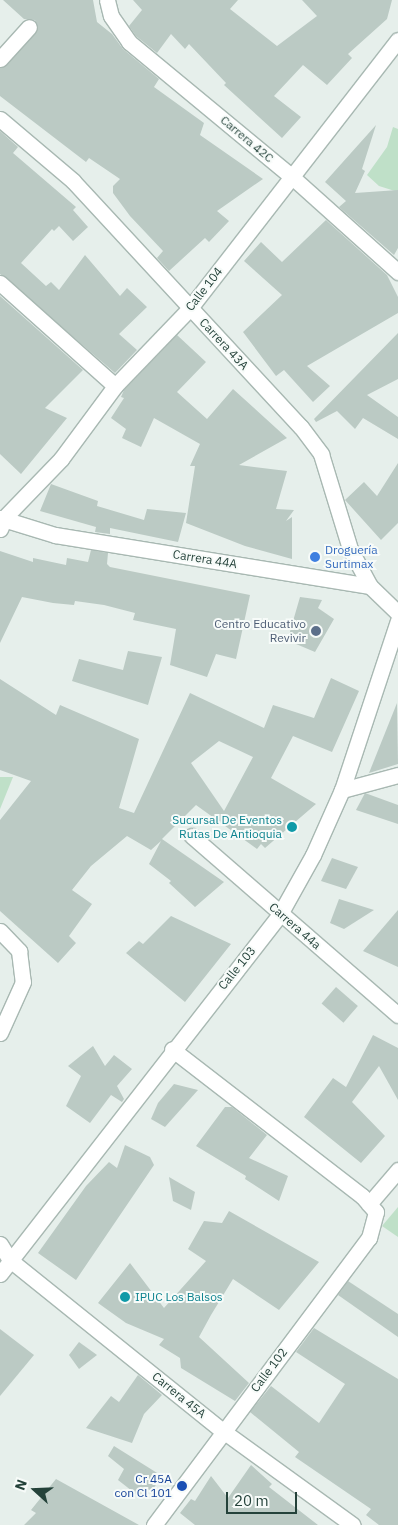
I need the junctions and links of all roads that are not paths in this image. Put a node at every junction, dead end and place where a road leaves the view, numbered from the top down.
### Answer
1 (107, 0) edge
2 (29, 27) dead end
3 (398, 40) edge
4 (0, 59) edge
5 (0, 119) edge
6 (291, 176) junction
7 (398, 272) edge
8 (0, 283) edge
9 (190, 308) junction
10 (115, 386) junction
11 (1, 517) edge
12 (370, 586) junction
13 (398, 612) edge
14 (398, 621) edge
15 (398, 775) edge
16 (342, 790) junction
17 (192, 836) dead end
18 (280, 914) junction
19 (0, 932) edge
20 (398, 1016) edge
21 (0, 1034) edge
22 (172, 1049) junction
23 (398, 1170) edge
24 (373, 1208) junction
25 (0, 1244) edge
26 (10, 1260) junction
27 (0, 1274) edge
28 (223, 1431) junction
29 (154, 1525) edge
30 (353, 1525) edge

1 - 6 street, Carrera 42C
2 - 4 street
3 - 6 street, Calle 104
5 - 9 street, Carrera 43A
6 - 7 street, Carrera 42C
6 - 9 street, Calle 104
8 - 10 street
9 - 10 street, Calle 104
9 - 12 street, Carrera 43A
10 - 11 street, Calle 104
11 - 12 street, Carrera 44A
12 - 13 street
14 - 16 street, Calle 103
15 - 16 street
16 - 18 street, Calle 103
17 - 18 street, Carrera 44a
18 - 20 street, Carrera 44a
18 - 22 street, Calle 103
19 - 21 street
22 - 24 street
22 - 26 street, Calle 103
23 - 24 street
24 - 28 street, Calle 102
25 - 26 street, Carrera 45A
26 - 27 street, Calle 103
26 - 28 street, Carrera 45A
28 - 29 street, Calle 102
28 - 30 street, Carrera 45A

